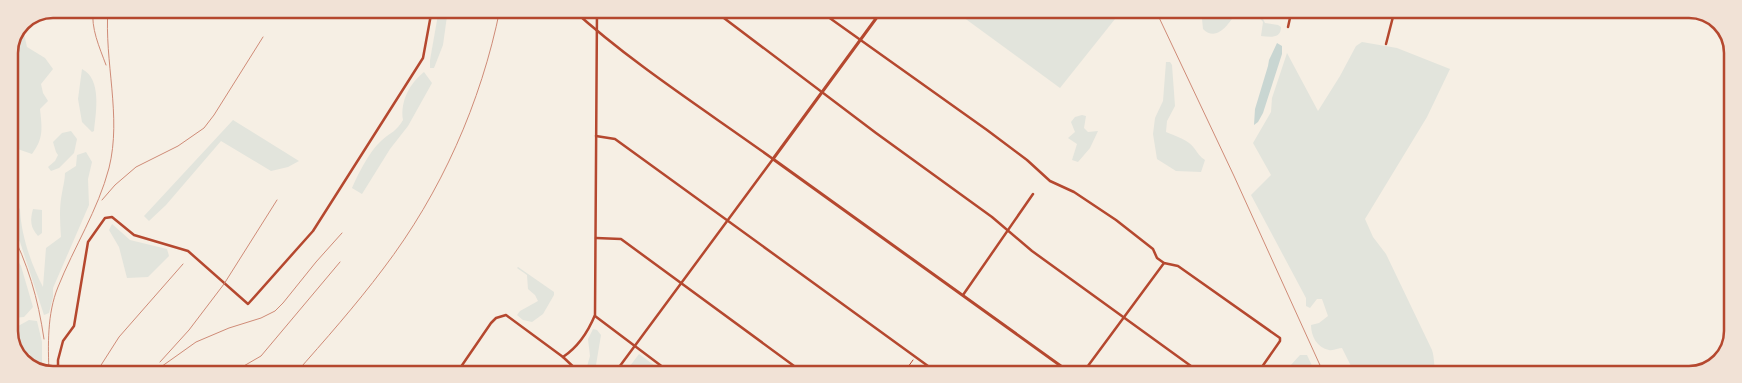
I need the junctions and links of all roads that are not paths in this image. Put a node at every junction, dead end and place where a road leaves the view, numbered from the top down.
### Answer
1 (430, 18) edge
2 (582, 18) edge
3 (597, 18) edge
4 (724, 18) edge
5 (829, 18) edge
6 (876, 18) edge
7 (1290, 18) edge
8 (1393, 18) edge
9 (1288, 28) dead end
10 (597, 31) junction
11 (859, 40) junction
12 (1386, 44) dead end
13 (822, 91) junction
14 (596, 136) junction
15 (773, 159) junction
16 (1033, 194) dead end
17 (727, 221) junction
18 (1006, 230) junction
19 (596, 238) junction
20 (1164, 263) junction
21 (681, 284) junction
22 (963, 295) junction
23 (595, 315) junction
24 (1123, 318) junction
25 (635, 347) junction
26 (562, 357) junction
27 (58, 366) edge
28 (461, 366) edge
29 (572, 366) edge
30 (620, 366) edge
31 (661, 366) edge
32 (794, 366) edge
33 (927, 366) edge
34 (1061, 366) edge
35 (1088, 366) edge
36 (1191, 366) edge
37 (1263, 366) edge

1 - 27 street
2 - 10 street
3 - 10 street
4 - 13 street
5 - 11 street
6 - 11 main road
7 - 9 street
8 - 12 street
10 - 14 street
10 - 15 street
11 - 13 main road
11 - 20 street
13 - 15 main road
13 - 18 street
14 - 17 street
14 - 19 street
15 - 17 street
15 - 22 main road
16 - 18 street
17 - 21 street
17 - 33 street
18 - 22 street
18 - 24 street
19 - 21 street
19 - 23 street
20 - 24 street
20 - 37 street
21 - 25 street
21 - 32 street
22 - 34 main road
23 - 25 street
23 - 26 street
24 - 35 street
24 - 36 street
25 - 30 street
25 - 31 street
26 - 28 street
26 - 29 street

